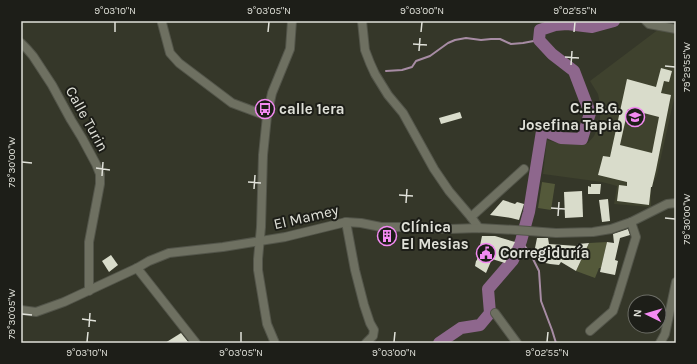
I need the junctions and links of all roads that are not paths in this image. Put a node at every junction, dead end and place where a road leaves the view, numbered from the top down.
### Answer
1 (292, 21) edge
2 (362, 21) edge
3 (646, 21) edge
4 (162, 23) dead end
5 (676, 29) edge
6 (21, 43) edge
7 (267, 116) junction
8 (524, 169) dead end
9 (676, 202) edge
10 (471, 217) junction
11 (346, 222) junction
12 (631, 222) junction
13 (479, 228) junction
14 (260, 241) junction
15 (137, 268) junction
16 (676, 282) edge
17 (89, 291) junction
18 (21, 310) edge
19 (495, 313) dead end
20 (590, 331) dead end
21 (196, 343) edge
22 (275, 343) edge
23 (366, 343) edge
24 (517, 343) edge
25 (660, 343) edge

1 - 7 street
2 - 10 street
3 - 5 street
4 - 7 street
6 - 17 street, Calle Turin
7 - 14 street
8 - 10 street
9 - 12 street, El Mamey
10 - 13 street
11 - 13 street, El Mamey
11 - 14 street, El Mamey
11 - 23 street
12 - 13 street, El Mamey
12 - 20 street
14 - 15 street, El Mamey
14 - 22 street
15 - 17 street, El Mamey
15 - 21 street
16 - 25 street
17 - 18 street, El Mamey
19 - 24 street

